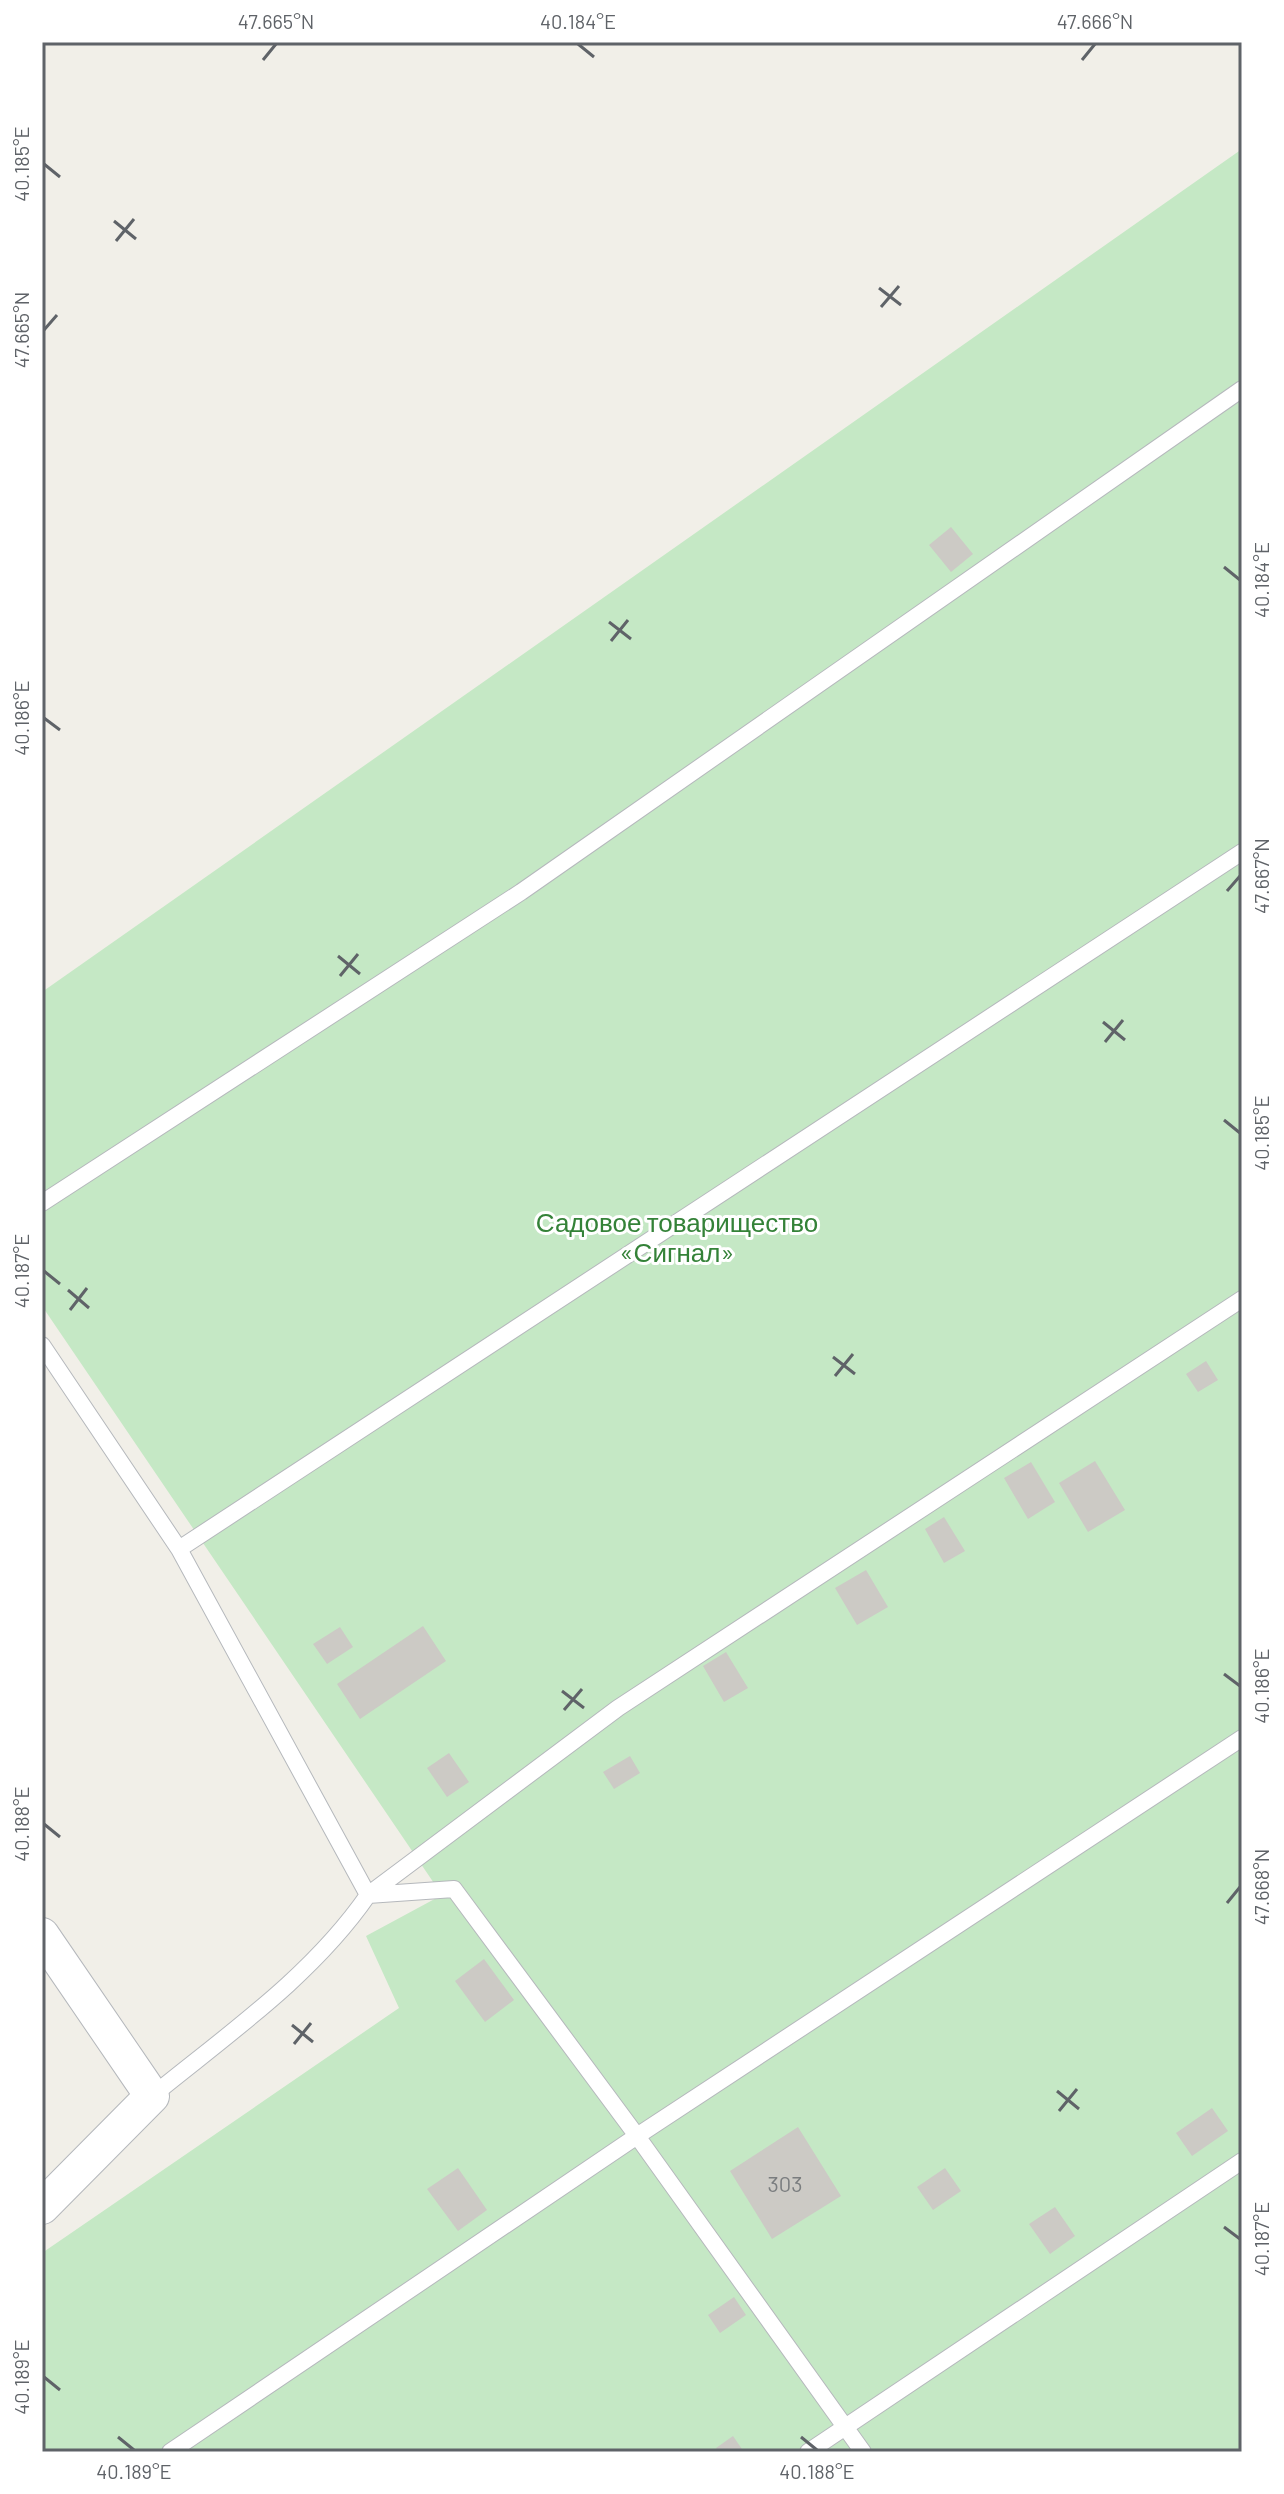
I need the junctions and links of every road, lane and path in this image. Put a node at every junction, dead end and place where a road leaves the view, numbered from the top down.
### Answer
1 (1242, 389) edge
2 (1242, 852) edge
3 (42, 1203) edge
4 (1242, 1299) edge
5 (42, 1345) edge
6 (179, 1549) junction
7 (1242, 1738) edge
8 (368, 1895) junction
9 (42, 1935) edge
10 (152, 2096) junction
11 (637, 2136) junction
12 (1242, 2161) edge
13 (42, 2207) edge
14 (845, 2426) junction
15 (170, 2452) edge
16 (808, 2452) edge
17 (863, 2452) edge

1 - 3 lane
2 - 6 lane
4 - 8 lane
5 - 6 lane
6 - 8 lane
7 - 11 lane
8 - 10 lane
8 - 11 lane
9 - 10 street
10 - 13 street
11 - 14 lane
11 - 15 lane
12 - 14 lane
14 - 16 lane
14 - 17 lane

